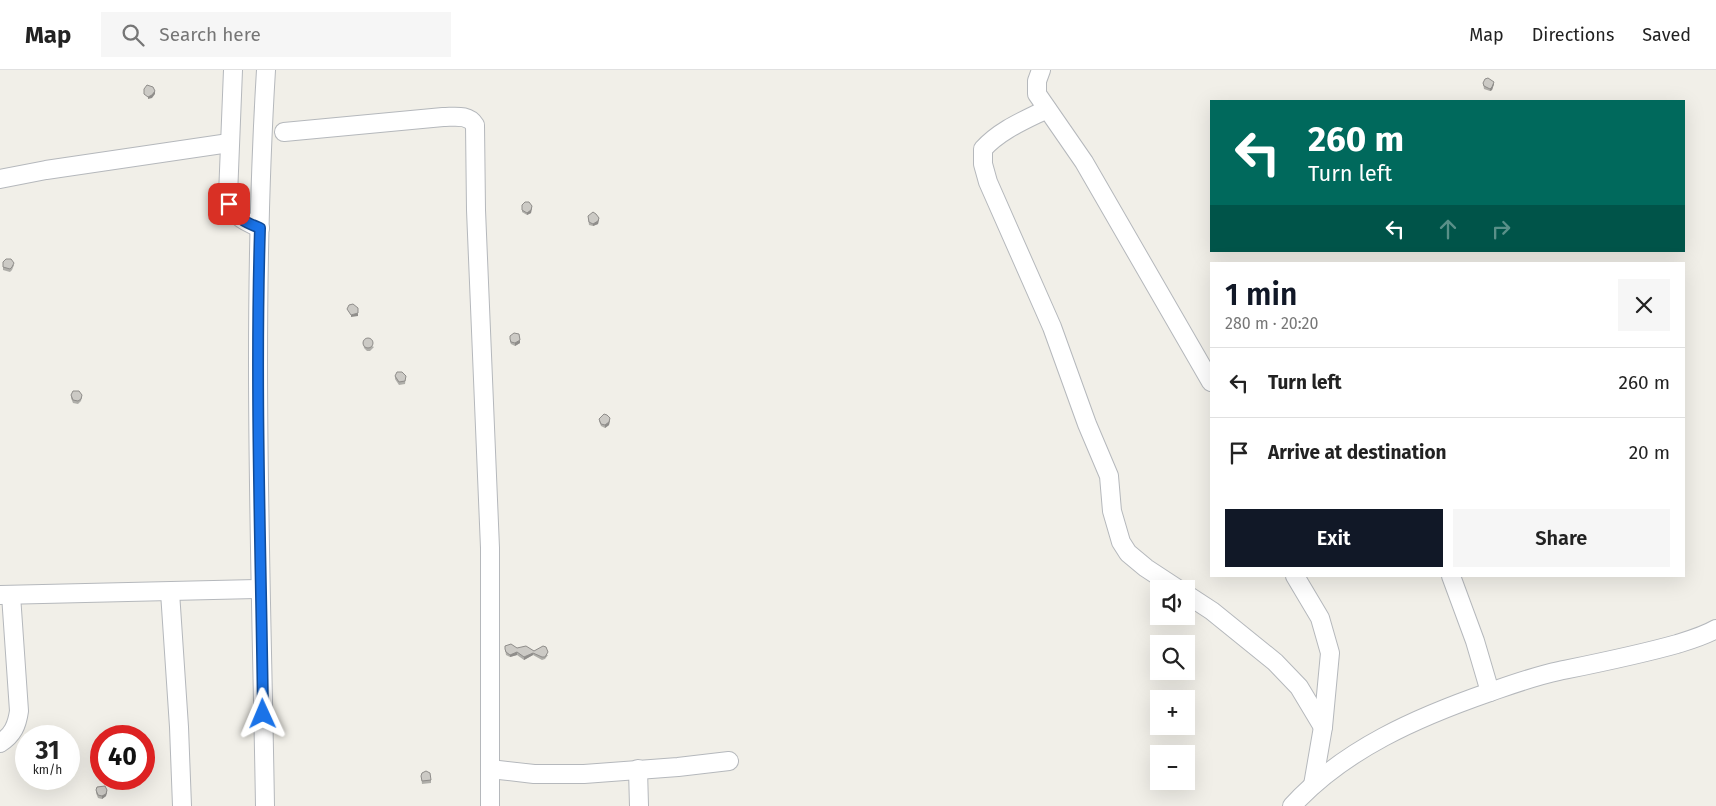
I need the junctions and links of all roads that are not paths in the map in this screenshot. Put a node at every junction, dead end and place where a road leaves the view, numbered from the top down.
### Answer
1 (233, 70) edge
2 (266, 70) edge
3 (1041, 70) edge
4 (1047, 109) junction
5 (284, 132) dead end
6 (229, 143) junction
7 (0, 179) edge
8 (260, 228) junction
9 (1210, 380) edge
10 (1296, 577) edge
11 (1451, 577) edge
12 (1164, 580) edge
13 (260, 589) junction
14 (170, 592) junction
15 (5, 595) edge
16 (1195, 600) edge
17 (1716, 629) edge
18 (1490, 692) junction
19 (1323, 727) junction
20 (0, 743) edge
21 (729, 761) dead end
22 (638, 769) junction
23 (490, 770) junction
24 (1313, 785) junction
25 (182, 806) edge
26 (264, 806) edge
27 (490, 806) edge
28 (639, 806) edge
29 (1292, 806) edge

1 - 6 street
2 - 8 street
3 - 4 street
4 - 9 street
4 - 12 street
5 - 23 street
6 - 7 street
6 - 8 street
8 - 13 street
10 - 19 street
11 - 18 street
13 - 14 street
13 - 26 street
14 - 15 street
14 - 25 street
15 - 20 street
16 - 19 street
17 - 18 street
18 - 24 street
19 - 24 street
21 - 22 street
22 - 23 street
22 - 28 street
23 - 27 street
24 - 29 street

